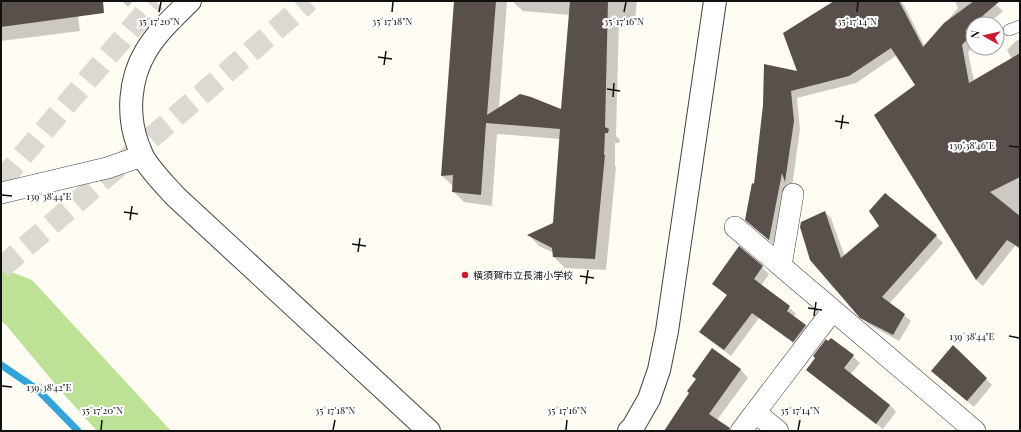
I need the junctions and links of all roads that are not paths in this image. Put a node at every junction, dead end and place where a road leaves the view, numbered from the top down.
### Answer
1 (190, 1) edge
2 (715, 1) edge
3 (1020, 26) edge
4 (1009, 30) dead end
5 (142, 156) junction
6 (1, 192) edge
7 (793, 194) dead end
8 (735, 227) dead end
9 (781, 266) junction
10 (833, 310) junction
11 (755, 412) junction
12 (428, 431) edge
13 (629, 431) edge
14 (741, 431) edge
15 (778, 431) edge
16 (975, 431) edge

1 - 5 street
2 - 13 street
3 - 4 lane
5 - 6 street
5 - 12 street
7 - 9 street
8 - 9 street
9 - 10 street
10 - 11 street
10 - 16 street
11 - 14 street
11 - 15 street

